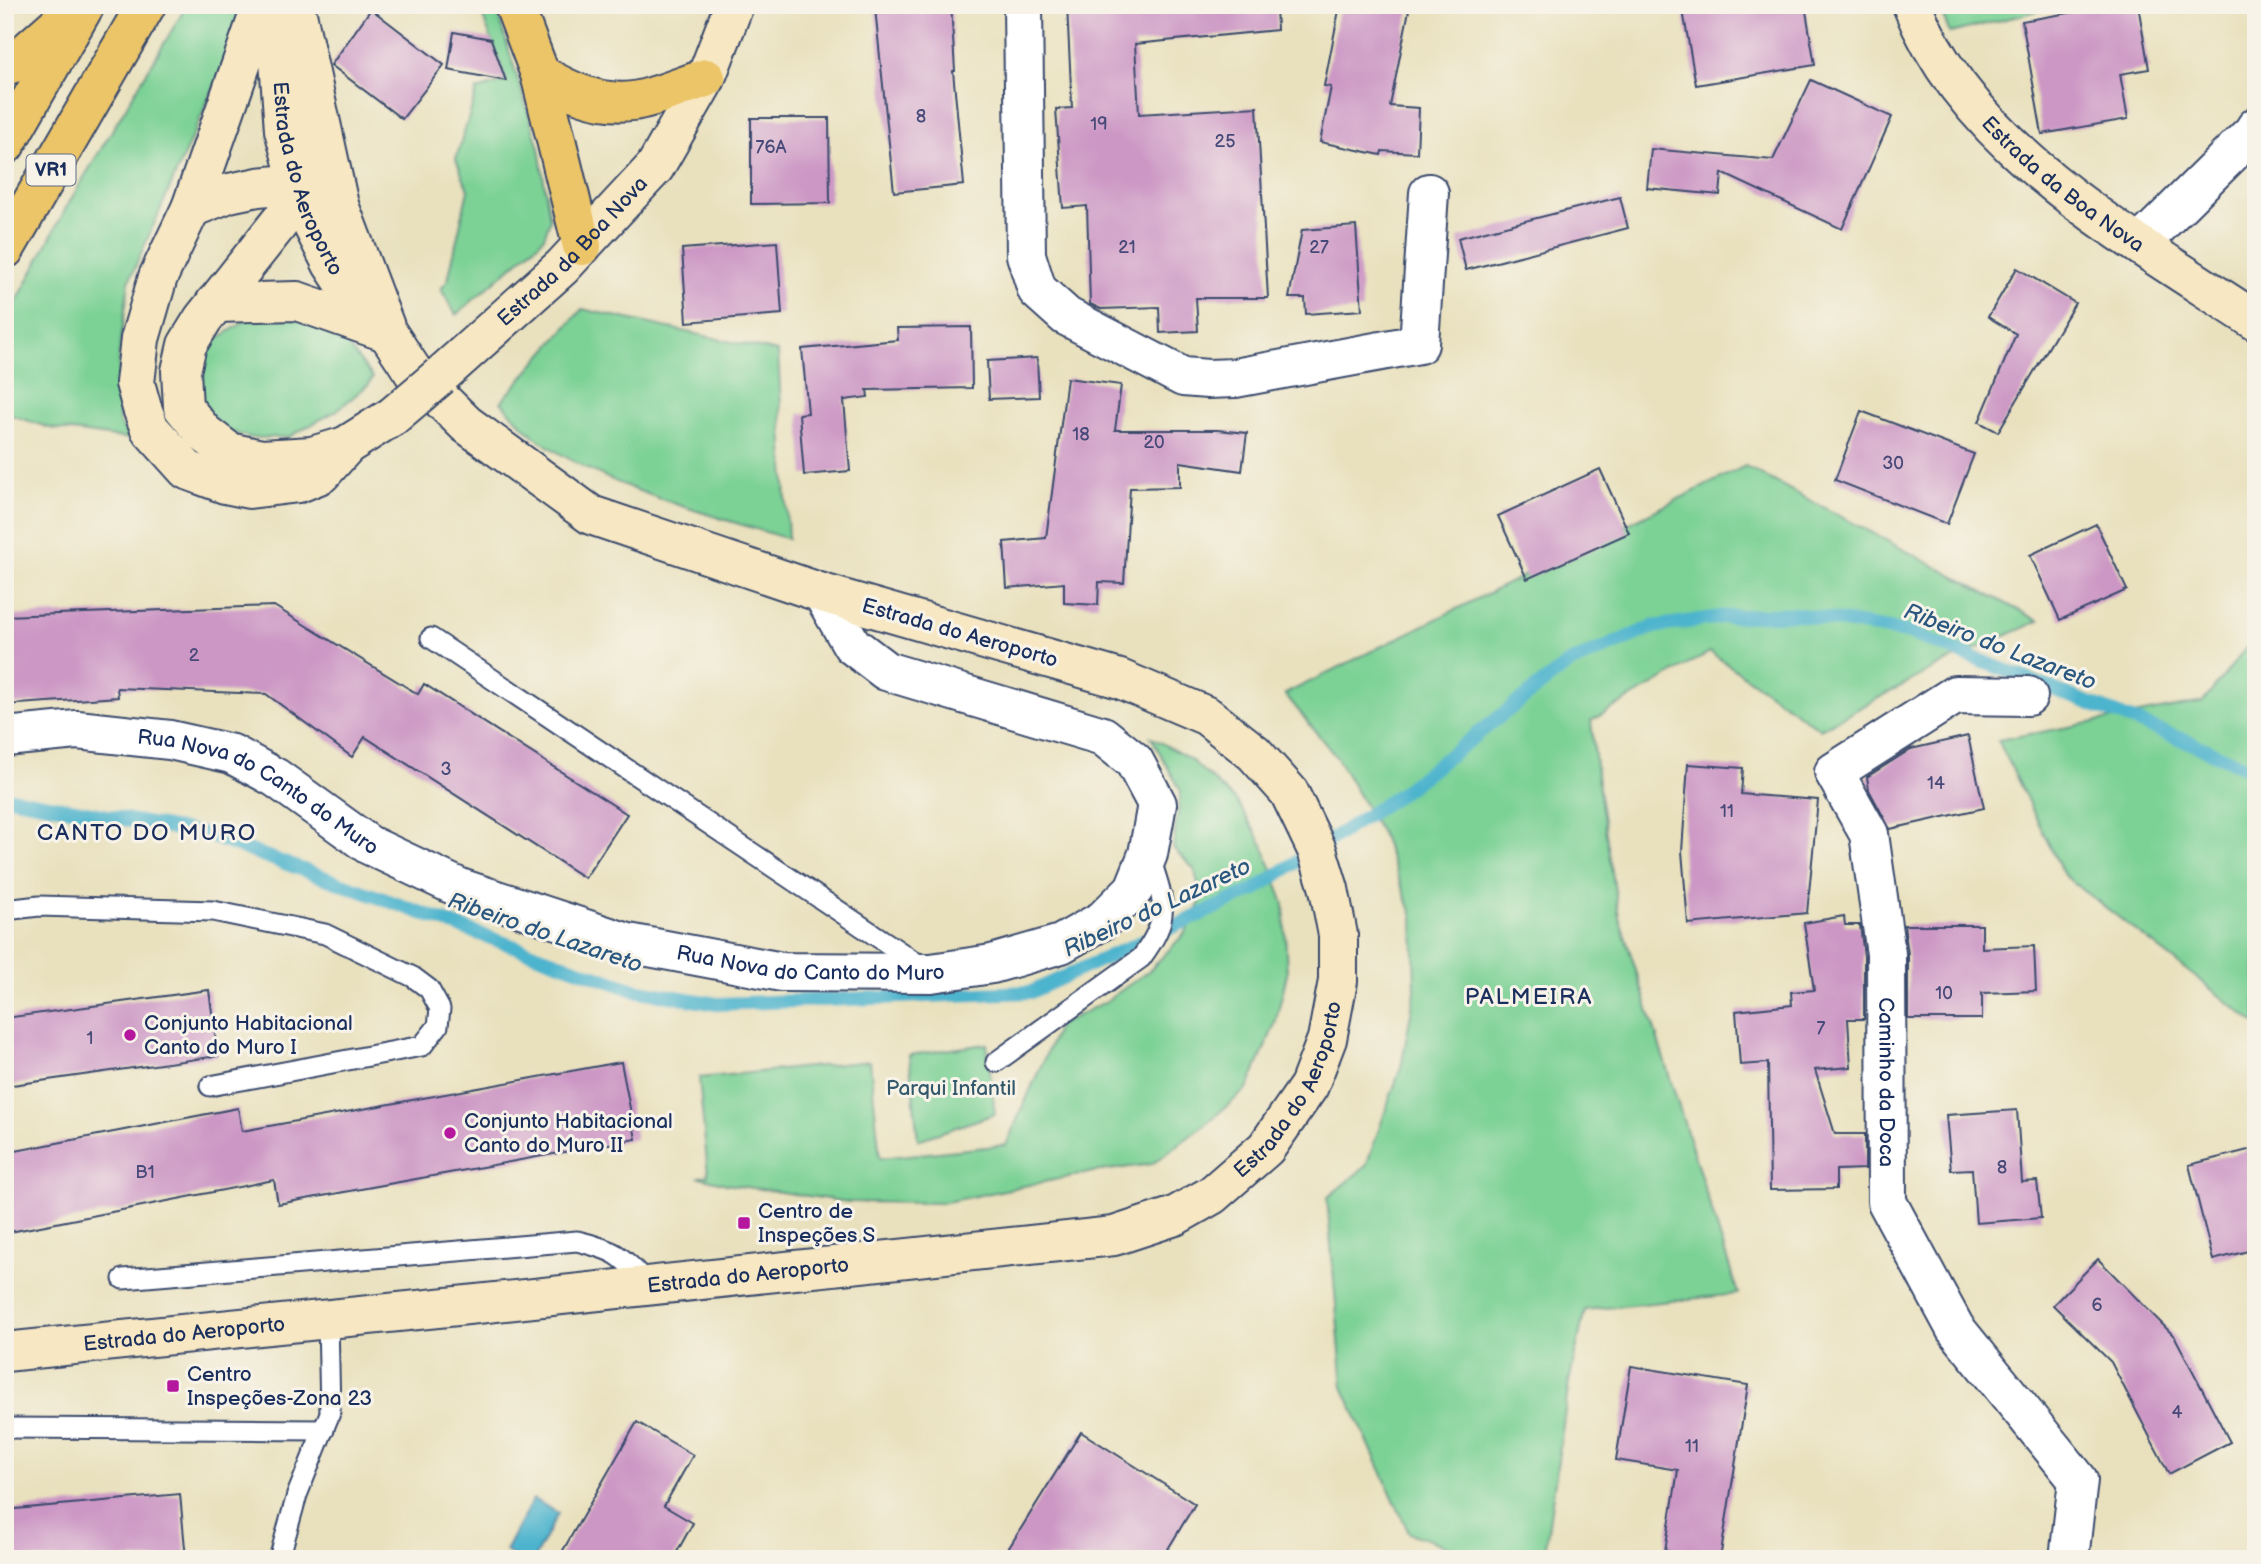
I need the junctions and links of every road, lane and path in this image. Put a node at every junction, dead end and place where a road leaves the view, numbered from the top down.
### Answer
1 (146, 5) edge
2 (262, 5) edge
3 (279, 5) edge
4 (295, 5) edge
5 (514, 5) edge
6 (734, 5) edge
7 (1023, 5) edge
8 (1912, 5) edge
9 (73, 17) edge
10 (5, 66) edge
11 (540, 74) junction
12 (706, 78) junction
13 (2256, 127) edge
14 (5, 145) edge
15 (312, 192) junction
16 (1429, 193) dead end
17 (191, 208) junction
18 (2140, 244) junction
19 (5, 249) edge
20 (572, 257) junction
21 (215, 303) junction
22 (2256, 321) edge
23 (387, 332) junction
24 (348, 445) junction
25 (821, 593) junction
26 (430, 638) dead end
27 (2028, 696) dead end
28 (5, 737) edge
29 (1148, 854) junction
30 (5, 910) edge
31 (931, 973) junction
32 (996, 1062) dead end
33 (210, 1086) dead end
34 (123, 1279) dead end
35 (648, 1284) junction
36 (328, 1320) junction
37 (5, 1352) edge
38 (5, 1428) edge
39 (324, 1430) junction
40 (279, 1559) edge
41 (2069, 1559) edge

1 - 19 highway, VR1
2 - 17 main road, Estrada da Boa Nova
3 - 15 main road, Estrada do Aeroporto
4 - 15 main road, Estrada do Aeroporto
5 - 11 highway
6 - 12 main road, Estrada da Boa Nova
7 - 16 street
8 - 18 main road, Estrada da Boa Nova
9 - 10 highway
9 - 14 highway, VR1
11 - 12 highway
11 - 20 highway
12 - 20 main road, Estrada da Boa Nova
13 - 18 street
15 - 17 main road
15 - 21 main road, Estrada da Boa Nova
15 - 23 main road, Estrada do Aeroporto
17 - 24 main road, Estrada da Boa Nova
18 - 22 main road, Estrada da Boa Nova
20 - 24 main road, Estrada da Boa Nova, bridge
21 - 23 main road
21 - 24 main road, Estrada da Boa Nova
23 - 25 main road, Estrada do Aeroporto
25 - 29 street, Rua Nova do Canto do Muro
25 - 35 main road, Estrada do Aeroporto
26 - 31 lane
27 - 41 street, Caminho da Doca
28 - 31 street, Rua Nova do Canto do Muro
29 - 31 street, Rua Nova do Canto do Muro
29 - 32 lane
30 - 33 lane
34 - 35 lane
35 - 36 main road, Estrada do Aeroporto
36 - 37 main road, Estrada do Aeroporto
36 - 39 lane
38 - 39 lane
39 - 40 lane

